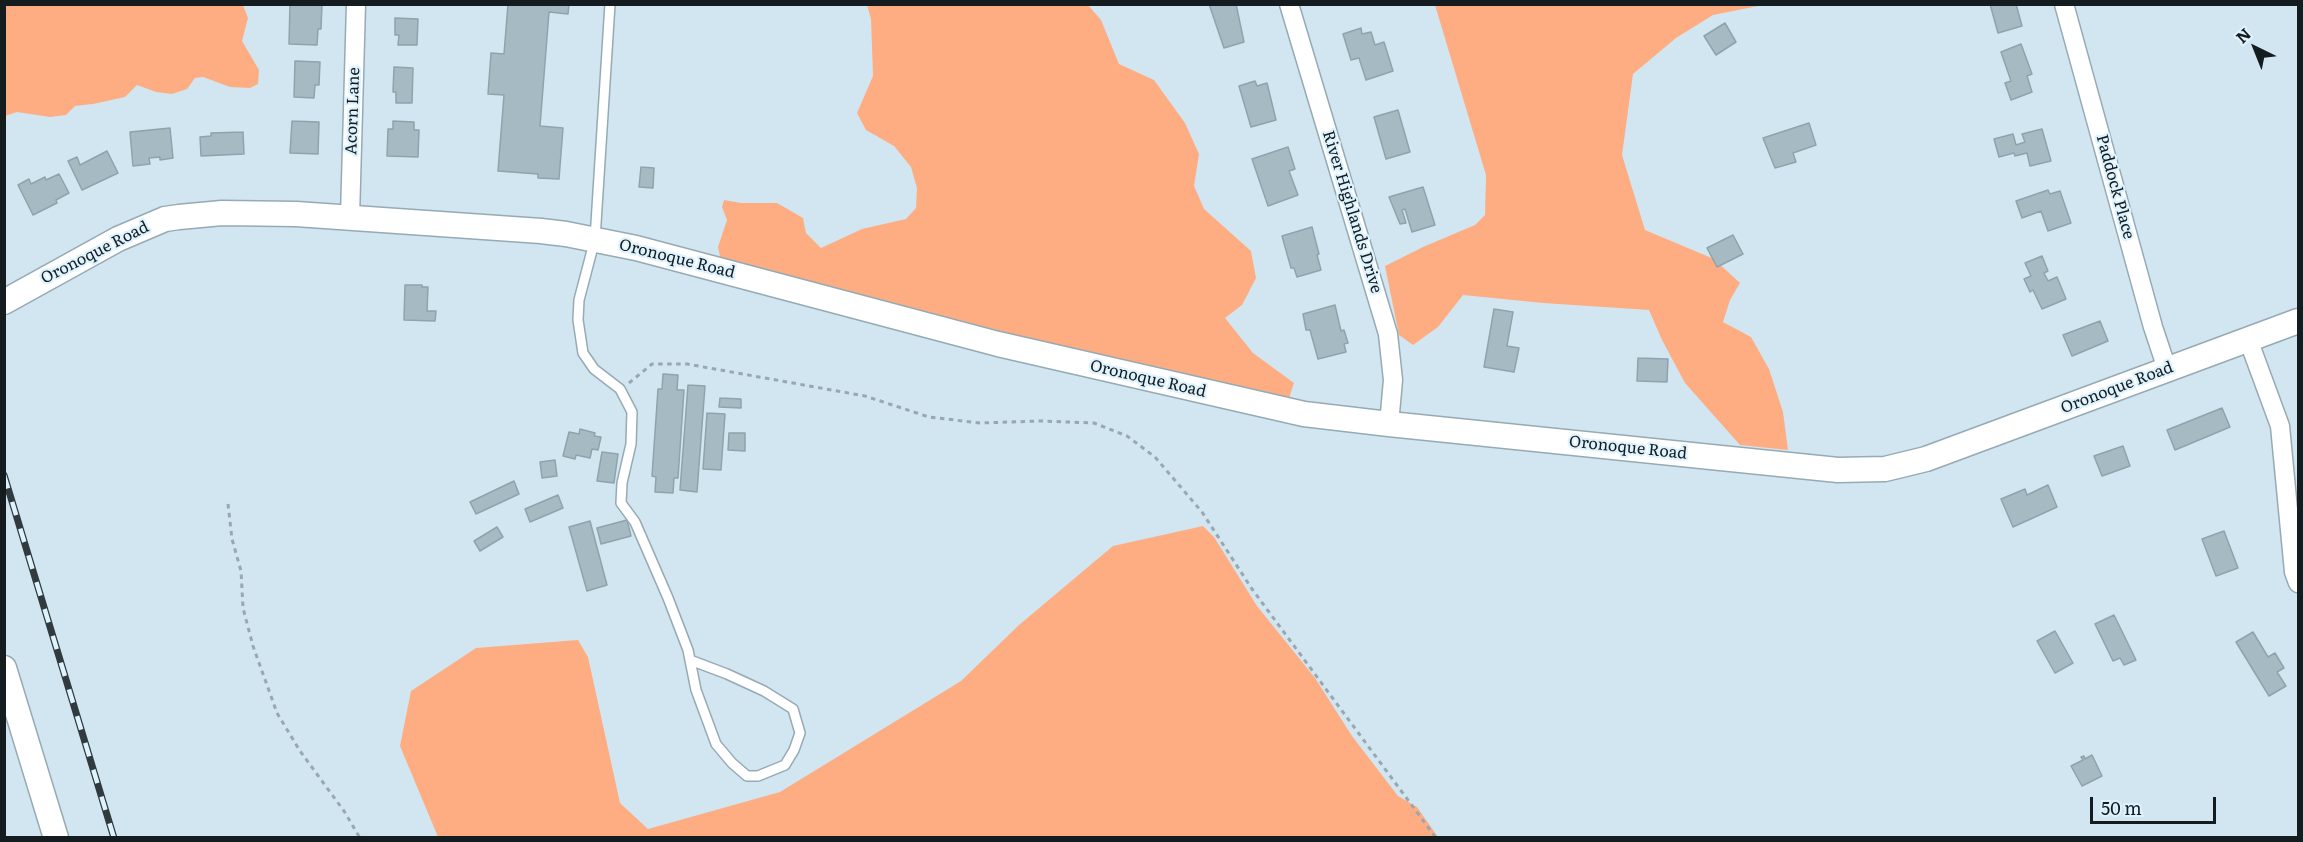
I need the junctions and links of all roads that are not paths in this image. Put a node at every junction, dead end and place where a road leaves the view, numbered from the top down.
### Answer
1 (356, 4) edge
2 (610, 4) edge
3 (1289, 4) edge
4 (2064, 4) edge
5 (350, 217) junction
6 (595, 239) junction
7 (4, 302) edge
8 (2298, 321) edge
9 (2248, 339) junction
10 (2167, 369) junction
11 (1389, 424) junction
12 (2298, 583) edge
13 (690, 660) junction
14 (4, 668) edge
15 (56, 837) edge

1 - 5 street, Acorn Lane
2 - 6 lane
3 - 11 street, River Highlands Drive
4 - 10 street, Paddock Place
5 - 6 street, Oronoque Road
5 - 7 street, Oronoque Road
6 - 11 street, Oronoque Road
6 - 13 lane
8 - 9 street, Oronoque Road
9 - 10 street, Oronoque Road
9 - 12 street
10 - 11 street, Oronoque Road
13 - 13 lane
14 - 15 street

